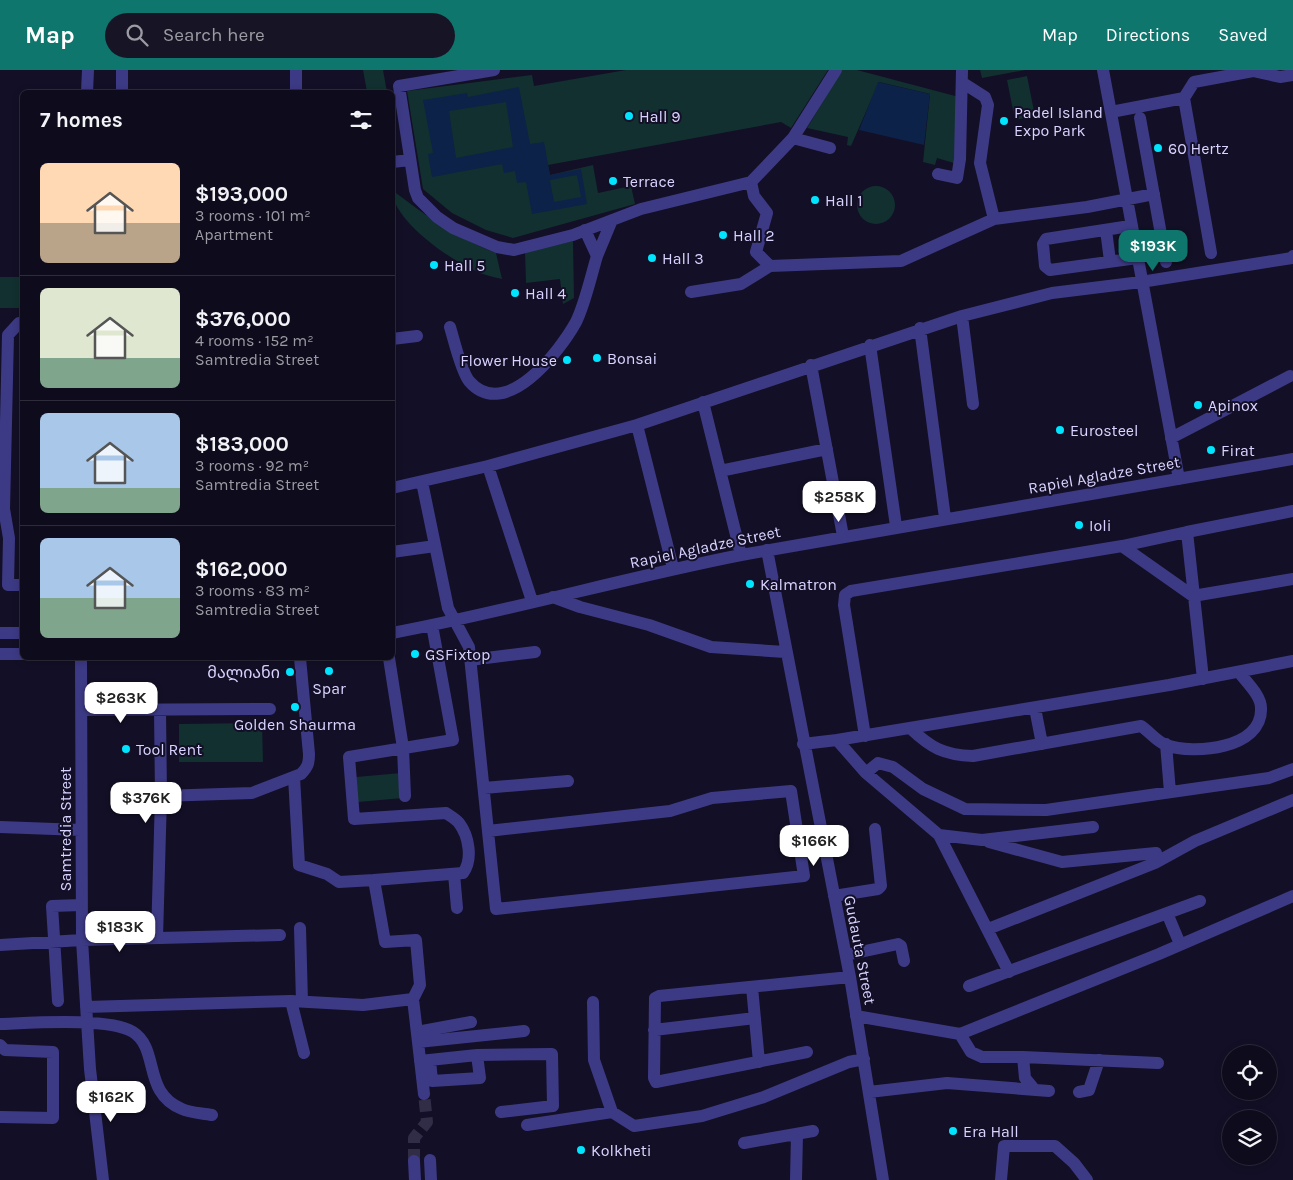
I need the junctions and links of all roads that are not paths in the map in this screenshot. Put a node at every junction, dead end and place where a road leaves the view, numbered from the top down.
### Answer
1 (88, 70) edge
2 (122, 70) edge
3 (296, 70) edge
4 (494, 70) edge
5 (836, 70) edge
6 (962, 70) edge
7 (1103, 70) edge
8 (1293, 75) edge
9 (963, 83) junction
10 (87, 90) edge
11 (122, 90) edge
12 (296, 90) edge
13 (1184, 98) junction
14 (1110, 112) junction
15 (1140, 118) dead end
16 (793, 138) junction
17 (830, 148) dead end
18 (410, 160) junction
19 (395, 162) edge
20 (938, 174) dead end
21 (751, 182) junction
22 (1154, 194) junction
23 (1125, 199) junction
24 (994, 219) junction
25 (612, 220) junction
26 (1130, 226) junction
27 (585, 230) junction
28 (1106, 230) junction
29 (1212, 253) dead end
30 (597, 256) junction
31 (1293, 256) edge
32 (1136, 258) junction
33 (1110, 261) junction
34 (1166, 262) dead end
35 (770, 266) junction
36 (1141, 282) junction
37 (692, 292) dead end
38 (962, 316) junction
39 (20, 323) edge
40 (450, 327) dead end
41 (920, 328) junction
42 (417, 336) dead end
43 (395, 339) edge
44 (870, 345) junction
45 (811, 365) junction
46 (1290, 376) dead end
47 (704, 402) junction
48 (973, 404) dead end
49 (637, 425) junction
50 (1171, 438) junction
51 (827, 450) junction
52 (1293, 459) edge
53 (488, 466) junction
54 (720, 470) junction
55 (1179, 479) junction
56 (422, 482) junction
57 (395, 487) edge
58 (1293, 511) edge
59 (945, 518) junction
60 (896, 526) junction
61 (1187, 532) junction
62 (843, 536) junction
63 (435, 546) junction
64 (1122, 546) junction
65 (767, 550) junction
66 (395, 552) edge
67 (740, 555) junction
68 (673, 568) junction
69 (1293, 579) edge
70 (20, 585) edge
71 (1193, 596) junction
72 (553, 597) junction
73 (532, 601) junction
74 (455, 620) junction
75 (432, 625) junction
76 (395, 632) edge
77 (0, 633) edge
78 (20, 633) edge
79 (535, 652) dead end
80 (786, 652) junction
81 (0, 654) edge
82 (20, 654) edge
83 (81, 660) edge
84 (300, 660) edge
85 (389, 660) edge
86 (470, 660) junction
87 (1293, 661) edge
88 (1239, 672) junction
89 (1203, 679) junction
90 (1035, 708) junction
91 (270, 709) dead end
92 (82, 710) junction
93 (160, 710) junction
94 (910, 728) junction
95 (865, 736) junction
96 (837, 740) junction
97 (803, 744) junction
98 (1042, 744) junction
99 (1166, 744) junction
100 (403, 748) junction
101 (1293, 769) edge
102 (866, 773) junction
103 (294, 777) junction
104 (568, 781) dead end
105 (484, 788) junction
106 (1170, 792) junction
107 (161, 796) junction
108 (405, 796) dead end
109 (1293, 800) edge
110 (0, 826) edge
111 (1093, 826) dead end
112 (875, 829) dead end
113 (81, 830) junction
114 (488, 831) junction
115 (939, 835) junction
116 (982, 840) junction
117 (1156, 853) dead end
118 (454, 874) junction
119 (374, 880) junction
120 (834, 896) junction
121 (1293, 896) edge
122 (1200, 901) dead end
123 (82, 905) junction
124 (457, 908) dead end
125 (1167, 913) junction
126 (300, 928) dead end
127 (988, 929) junction
128 (280, 935) dead end
129 (157, 938) junction
130 (82, 940) junction
131 (54, 943) junction
132 (1180, 944) junction
133 (0, 945) edge
134 (846, 954) junction
135 (904, 961) dead end
136 (1009, 972) junction
137 (850, 977) junction
138 (969, 986) dead end
139 (752, 987) junction
140 (413, 998) junction
141 (58, 1001) dead end
142 (296, 1002) junction
143 (592, 1002) dead end
144 (86, 1007) junction
145 (856, 1016) junction
146 (755, 1018) junction
147 (86, 1022) junction
148 (471, 1022) dead end
149 (0, 1024) edge
150 (654, 1030) junction
151 (524, 1031) dead end
152 (960, 1034) junction
153 (418, 1037) junction
154 (0, 1045) edge
155 (807, 1052) dead end
156 (304, 1053) dead end
157 (477, 1055) junction
158 (1023, 1057) junction
159 (864, 1059) junction
160 (425, 1060) junction
161 (1099, 1060) junction
162 (759, 1062) junction
163 (1158, 1063) dead end
164 (1035, 1090) junction
165 (1049, 1091) dead end
166 (869, 1092) junction
167 (1079, 1092) dead end
168 (424, 1094) tunnel mouth
169 (501, 1112) dead end
170 (612, 1112) junction
171 (212, 1115) dead end
172 (0, 1117) edge
173 (527, 1125) dead end
174 (813, 1131) dead end
175 (797, 1134) junction
176 (744, 1143) dead end
177 (430, 1160) tunnel mouth
178 (414, 1161) tunnel mouth
179 (103, 1180) edge
180 (415, 1180) edge
181 (431, 1180) edge
182 (796, 1180) edge
183 (883, 1180) edge
184 (1001, 1180) edge
185 (1087, 1180) edge

1 - 10 street
2 - 11 street
3 - 12 street
4 - 18 street
5 - 16 street
6 - 9 street
7 - 14 street
8 - 13 street
9 - 20 street
9 - 24 street
13 - 14 street
13 - 29 street
14 - 23 street
15 - 22 street
16 - 17 street
16 - 21 street
18 - 19 street
18 - 27 street
21 - 25 street
21 - 35 street
22 - 23 street
22 - 34 street
23 - 24 street
23 - 26 street
24 - 35 street
25 - 27 street
25 - 30 street
26 - 28 street
26 - 32 street
27 - 30 street
28 - 33 street
28 - 33 street
30 - 40 street
31 - 36 street
32 - 33 street
32 - 36 street
35 - 37 street
36 - 38 street
36 - 50 street
38 - 41 street
38 - 48 street
39 - 70 street
41 - 44 street
41 - 59 street
42 - 43 street
44 - 45 street
44 - 60 street
45 - 47 street
45 - 51 street
46 - 50 street
47 - 49 street
47 - 54 street
49 - 53 street
49 - 68 street
50 - 55 street
51 - 54 street
51 - 62 street
52 - 55 street, Rapiel Agladze Street
53 - 56 street
53 - 73 street
54 - 67 street
55 - 59 street, Rapiel Agladze Street
56 - 57 street
56 - 63 street
58 - 61 street
59 - 60 street, Rapiel Agladze Street
60 - 62 street, Rapiel Agladze Street
61 - 64 street
61 - 71 street
62 - 65 street, Rapiel Agladze Street
63 - 66 street
63 - 74 street
64 - 71 street
64 - 95 street
65 - 67 street, Rapiel Agladze Street
65 - 80 street, Gudauta Street
67 - 68 street, Rapiel Agladze Street
68 - 72 street, Rapiel Agladze Street
69 - 71 street
71 - 89 street
72 - 73 street, Rapiel Agladze Street
72 - 80 street
73 - 74 street, Rapiel Agladze Street
74 - 75 street, Rapiel Agladze Street
74 - 86 street
75 - 76 street, Rapiel Agladze Street
75 - 100 street
77 - 78 street
79 - 86 street
80 - 97 street, Gudauta Street
81 - 82 street
83 - 92 street, Samtredia Street
84 - 103 street
85 - 100 street
86 - 105 street
87 - 88 street
88 - 89 street
88 - 99 street
89 - 90 street
90 - 94 street
90 - 98 street
91 - 93 street
92 - 93 street
92 - 113 street, Samtredia Street
93 - 107 street
94 - 95 street
94 - 98 street
95 - 96 street
96 - 97 street
96 - 102 street
97 - 120 street, Gudauta Street
98 - 99 street
99 - 106 street
100 - 108 street
100 - 118 street
101 - 106 street
102 - 106 street
102 - 115 street
103 - 107 street
103 - 119 street
104 - 105 street
105 - 114 street
107 - 129 street
109 - 127 street
110 - 113 street
111 - 116 street
112 - 120 street
113 - 123 street, Samtredia Street
114 - 114 street
115 - 116 street
115 - 127 street
116 - 117 street
118 - 119 street
118 - 124 street
119 - 140 street
120 - 134 street, Gudauta Street
121 - 132 street
122 - 125 street
123 - 130 street, Samtredia Street
123 - 131 street
125 - 132 street
125 - 136 street
126 - 142 street
127 - 136 street
128 - 129 street
129 - 130 street
130 - 131 street
130 - 144 street, Samtredia Street
131 - 133 street
131 - 141 street
132 - 152 street
134 - 135 street
134 - 137 street, Gudauta Street
136 - 138 street
137 - 139 street
137 - 145 street, Gudauta Street
139 - 146 street
139 - 150 street
140 - 142 street
140 - 153 street
142 - 144 street
142 - 156 street
143 - 170 street
144 - 147 street, Samtredia Street
145 - 152 street
145 - 159 street, Gudauta Street
146 - 150 street
146 - 162 street
147 - 149 street
147 - 171 street
147 - 179 street, Samtredia Street
148 - 153 street
150 - 162 street
151 - 153 street
152 - 158 street
153 - 160 street
154 - 172 street
155 - 162 street
157 - 160 street
157 - 160 street
157 - 169 street
158 - 161 street
158 - 164 street
159 - 166 street, Gudauta Street
159 - 170 street
160 - 168 street
161 - 163 street
161 - 167 street
164 - 165 street
164 - 166 street
166 - 183 street, Gudauta Street
170 - 173 street
174 - 175 street
175 - 176 street
175 - 182 street
177 - 181 street
178 - 180 street
184 - 185 street

